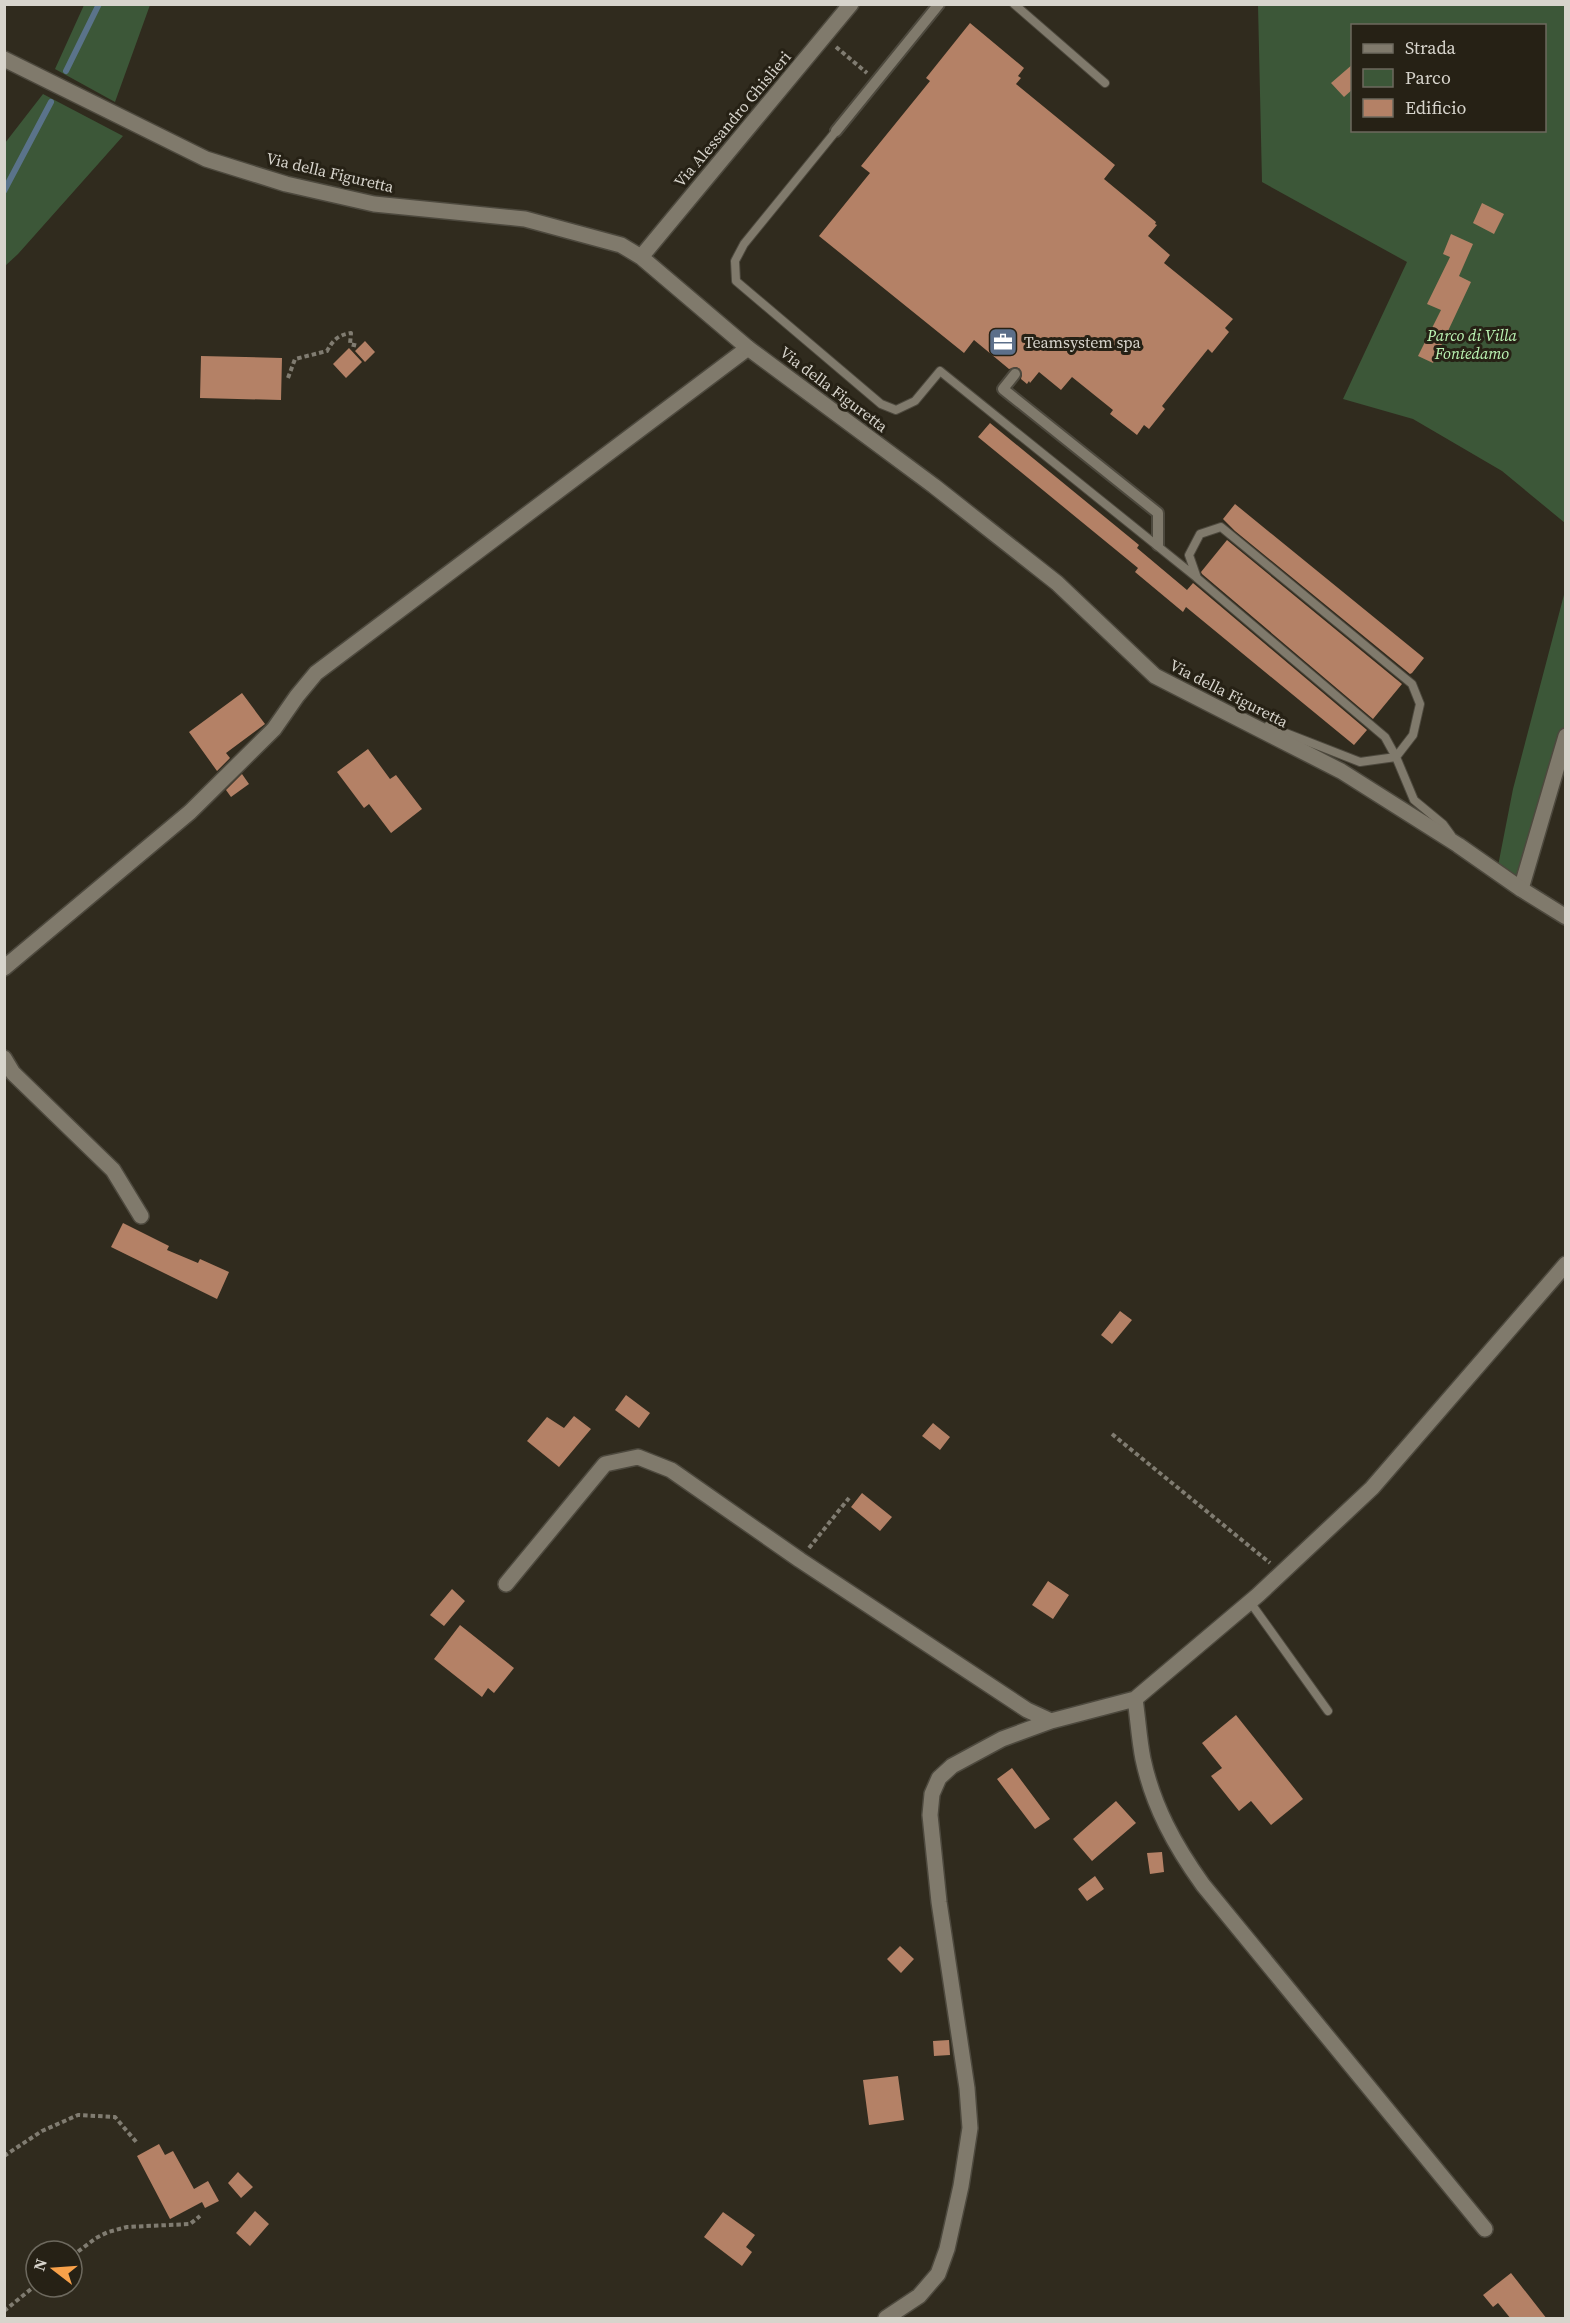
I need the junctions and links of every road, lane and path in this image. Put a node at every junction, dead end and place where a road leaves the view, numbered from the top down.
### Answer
1 (851, 4) edge
2 (939, 4) edge
3 (1014, 4) edge
4 (824, 37) junction
5 (4, 59) edge
6 (876, 81) junction
7 (1105, 83) dead end
8 (836, 131) joint
9 (641, 257) junction
10 (358, 346) dead end
11 (748, 348) junction
12 (1015, 374) dead end
13 (288, 378) dead end
14 (1158, 545) junction
15 (1197, 578) junction
16 (1214, 706) junction
17 (1566, 736) edge
18 (1396, 756) junction
19 (1458, 845) junction
20 (1521, 889) junction
21 (1566, 917) edge
22 (4, 968) edge
23 (4, 1058) edge
24 (141, 1216) dead end
25 (1566, 1264) edge
26 (1112, 1434) dead end
27 (849, 1498) dead end
28 (800, 1560) junction
29 (1282, 1573) junction
30 (506, 1584) dead end
31 (1250, 1602) junction
32 (1135, 1699) junction
33 (1328, 1711) dead end
34 (1051, 1721) junction
35 (138, 2144) dead end
36 (4, 2156) edge
37 (200, 2216) dead end
38 (1485, 2229) dead end
39 (84, 2247) edge
40 (24, 2295) edge
41 (4, 2311) edge
42 (886, 2319) edge

1 - 4 street, Via Alessandro Ghislieri
2 - 6 street
3 - 7 lane
4 - 6 path
4 - 9 street, Via Alessandro Ghislieri
5 - 9 street, Via della Figuretta
6 - 8 street
8 - 14 lane
9 - 11 street, Via della Figuretta
10 - 13 path
11 - 16 street, Via della Figuretta
11 - 22 street
12 - 14 street
14 - 15 lane
15 - 18 lane
15 - 18 lane
16 - 18 lane
16 - 19 street, Via della Figuretta
17 - 20 street
18 - 19 lane
19 - 20 street, Via della Figuretta
20 - 21 street, Via della Figuretta
23 - 24 street
25 - 29 street
26 - 29 path
27 - 28 path
28 - 30 street
28 - 34 street
29 - 31 street
31 - 32 street
31 - 33 lane
32 - 34 street
32 - 38 street
34 - 42 street
35 - 36 path
37 - 39 path
40 - 41 path

